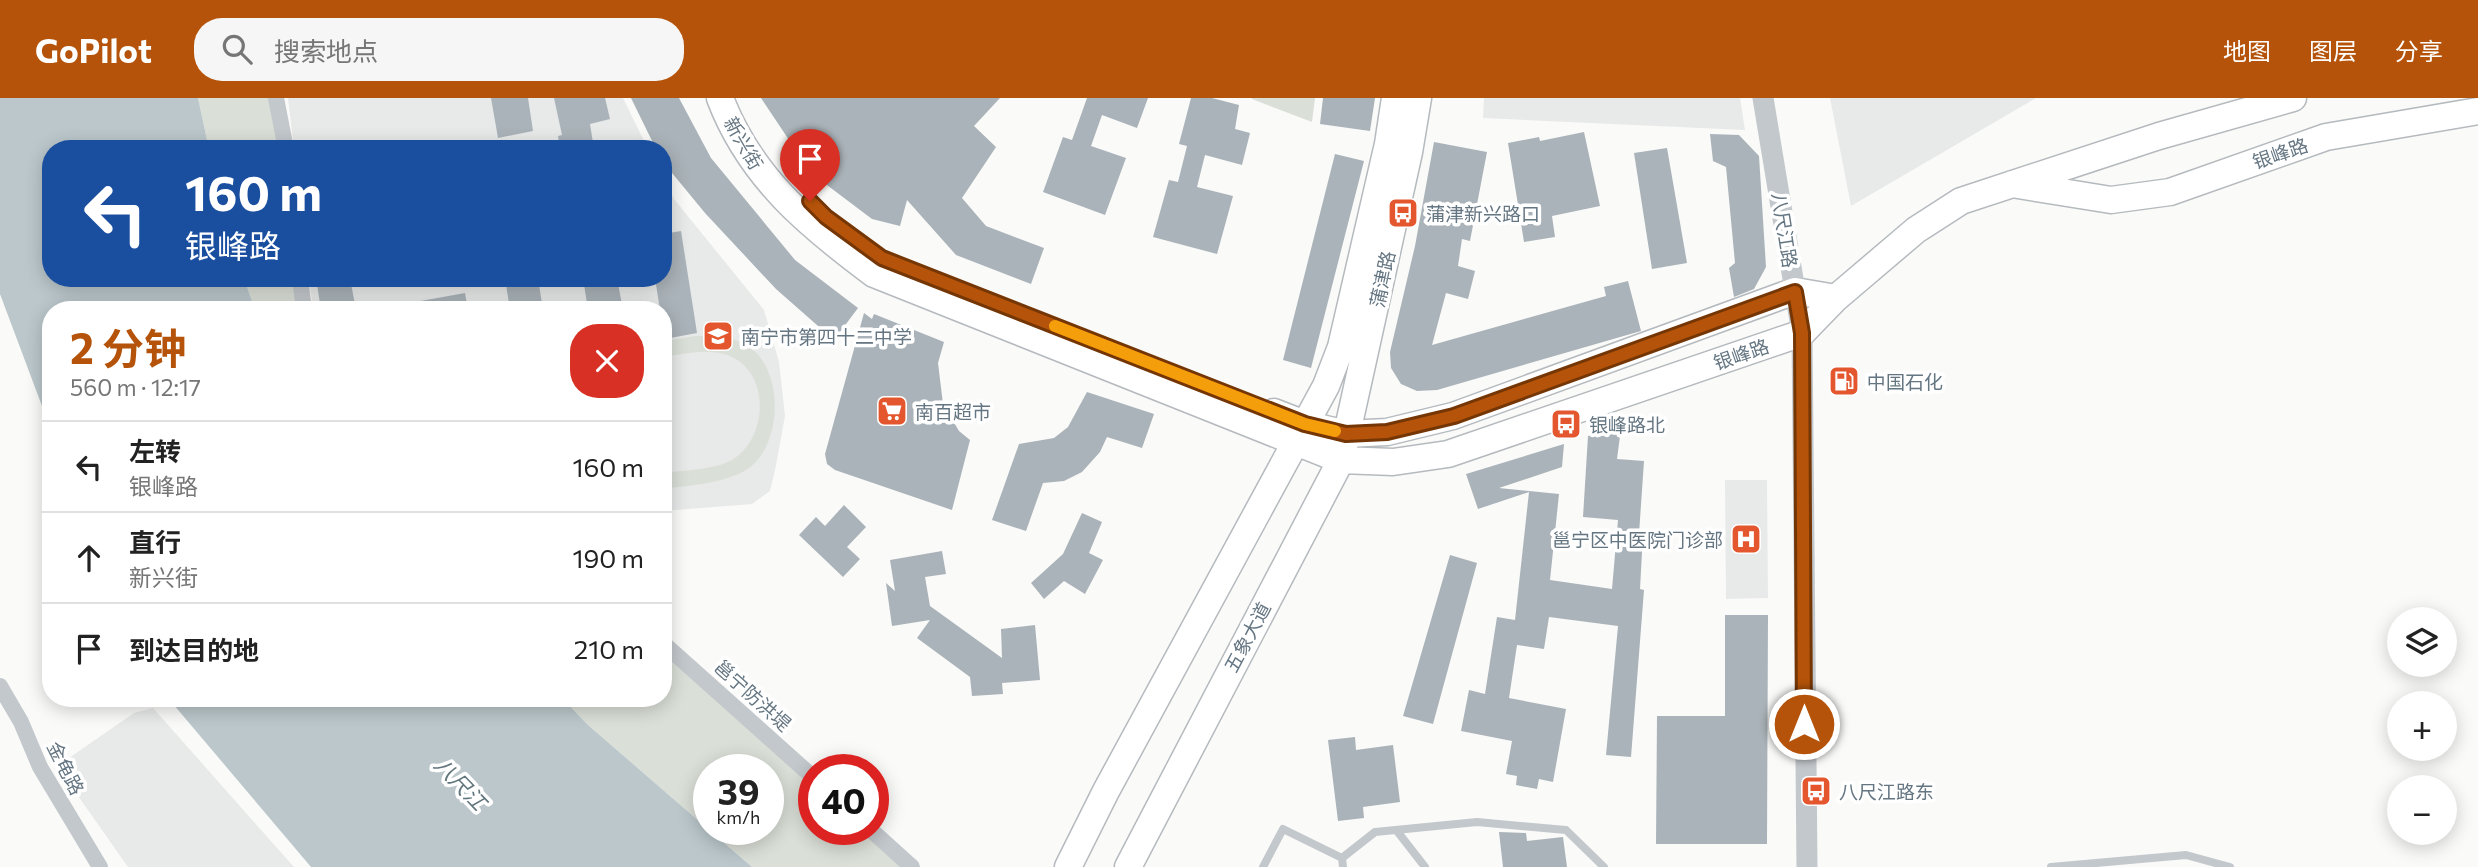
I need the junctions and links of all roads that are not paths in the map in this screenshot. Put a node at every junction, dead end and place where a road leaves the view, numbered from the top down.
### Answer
1 (276, 98) edge
2 (720, 98) edge
3 (739, 98) edge
4 (1395, 98) edge
5 (1418, 98) edge
6 (1763, 98) edge
7 (2293, 98) edge
8 (2478, 111) edge
9 (284, 140) edge
10 (2007, 183) junction
11 (1795, 292) junction
12 (1836, 298) junction
13 (1802, 333) junction
14 (1300, 431) junction
15 (1346, 434) junction
16 (1341, 460) junction
17 (672, 651) edge
18 (0, 686) edge
19 (798, 764) edge
20 (1397, 831) junction
21 (888, 845) edge
22 (1342, 862) edge
23 (100, 867) edge
24 (912, 867) edge
25 (1068, 867) edge
26 (1128, 867) edge
27 (1263, 867) edge
28 (1425, 867) edge
29 (1604, 867) edge
30 (1807, 867) edge
31 (2051, 867) edge
32 (2231, 867) edge

1 - 9 street
2 - 14 main road, 新兴街
3 - 14 main road, 新兴街
4 - 14 main road, 蒲津路
5 - 15 main road, 蒲津路
6 - 11 street, 八尺江路
7 - 10 main road
8 - 10 main road, 银峰路
10 - 12 main road
11 - 12 main road, 银峰路
11 - 13 street, 八尺江路
11 - 15 main road, 银峰路
12 - 13 main road, 银峰路
13 - 16 main road, 银峰路
13 - 30 street, 八尺江路
14 - 15 main road, 银峰路
14 - 16 main road
14 - 25 main road
15 - 16 main road, 蒲津路
16 - 26 main road, 五象大道
17 - 19 street, 邕宁防洪堤
18 - 23 street, 金龟路
20 - 22 lane
20 - 28 lane
20 - 29 lane
21 - 24 street
22 - 27 lane
31 - 32 lane

